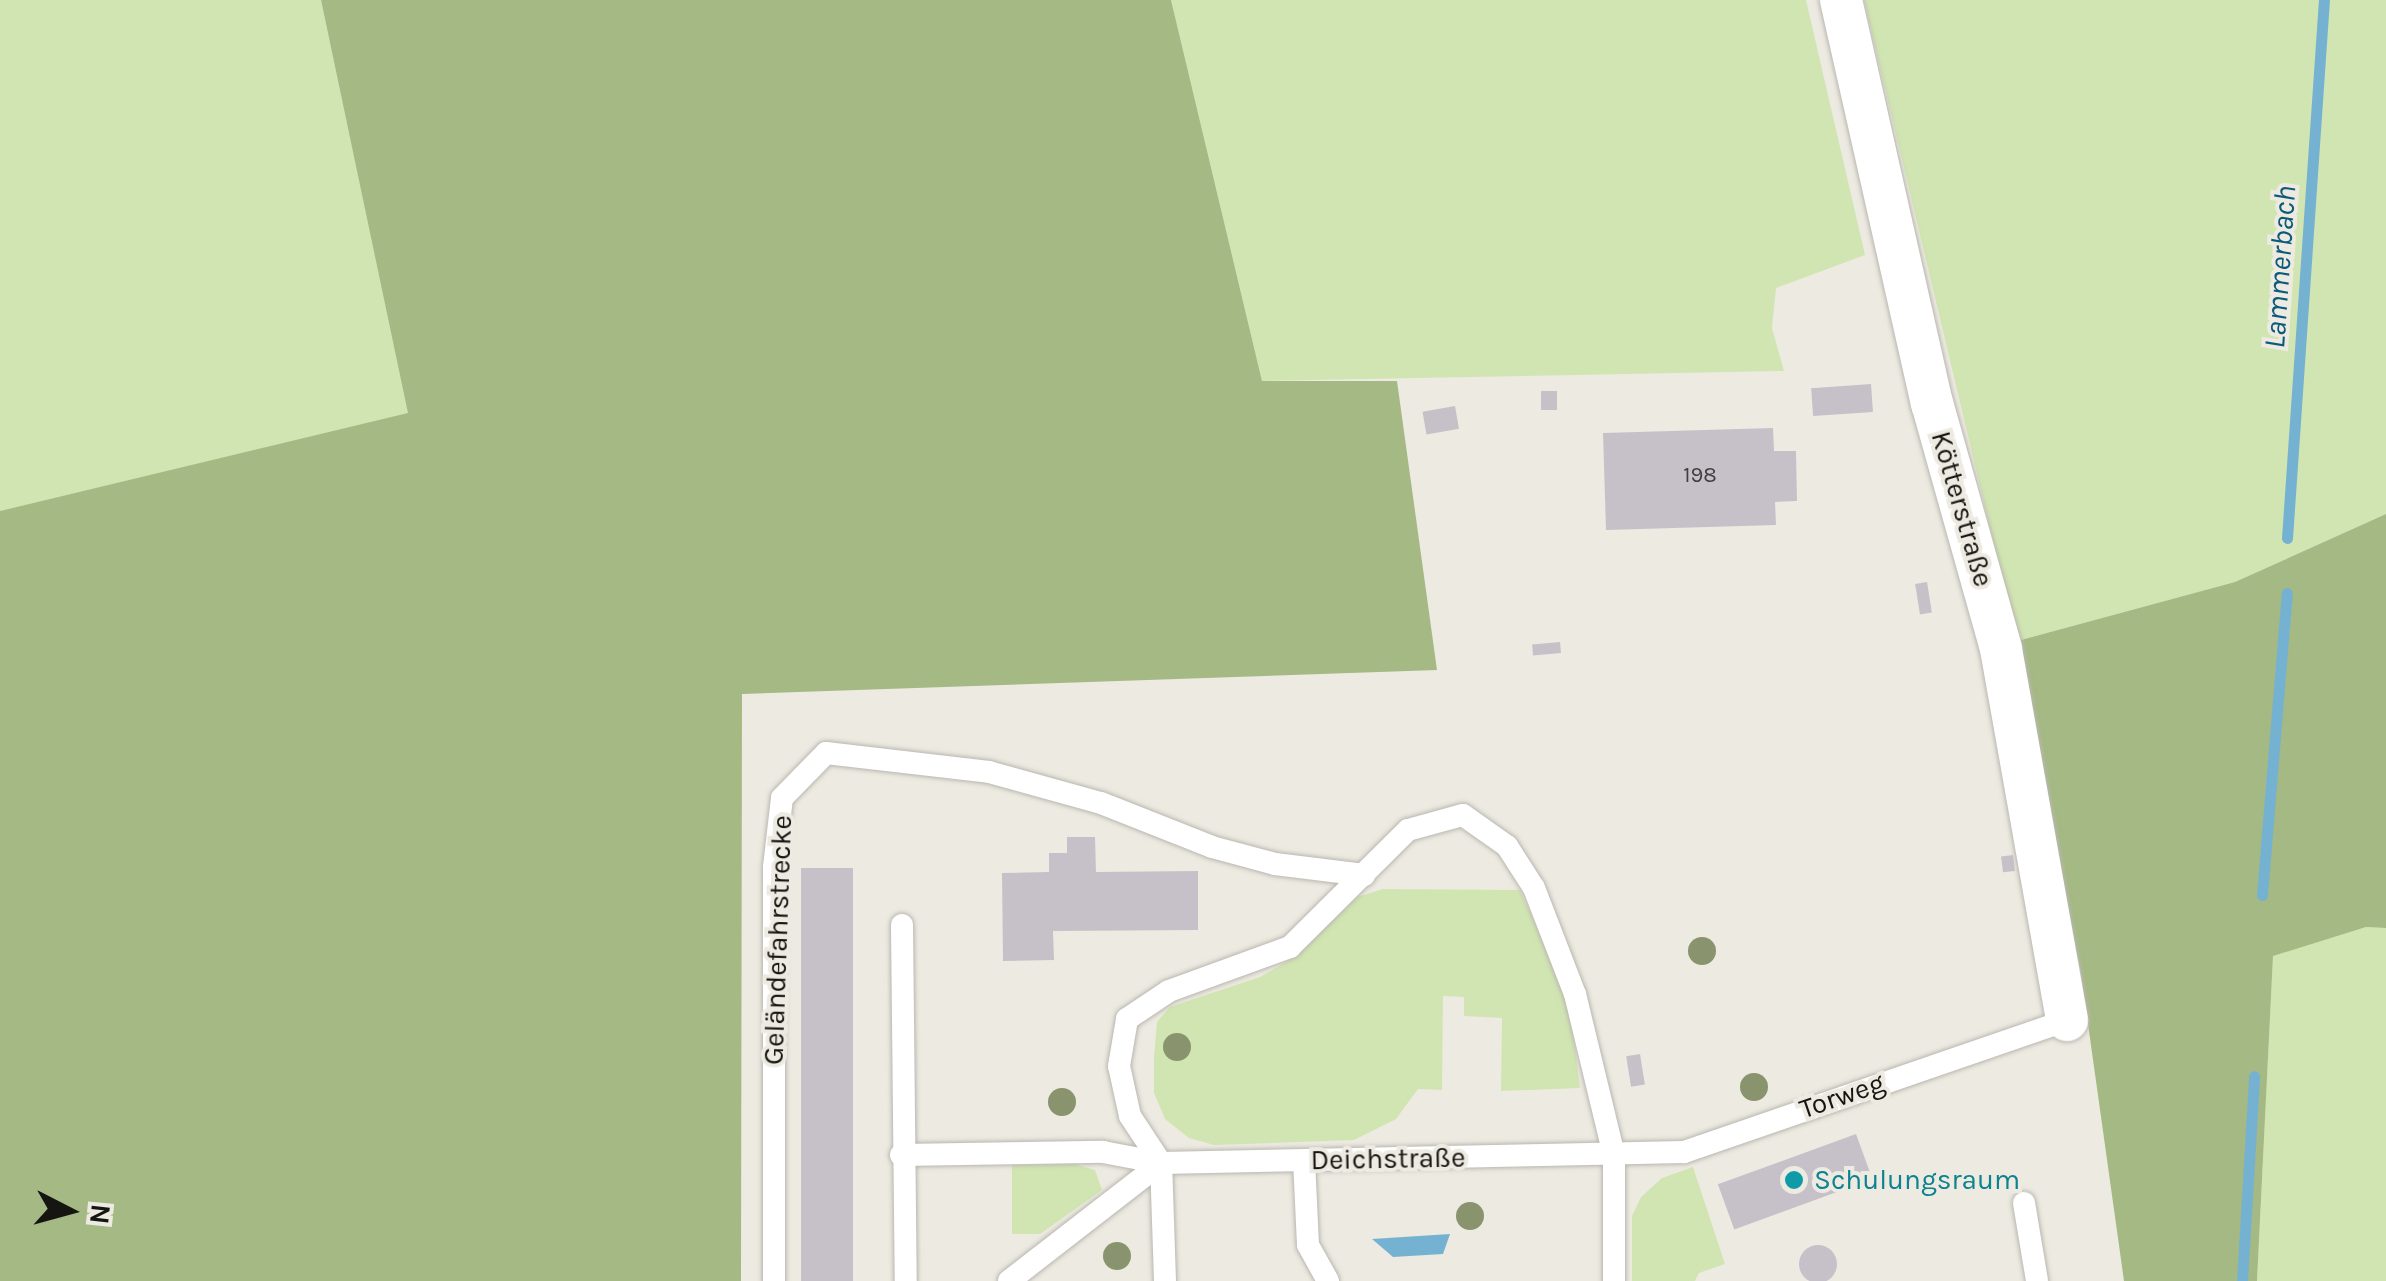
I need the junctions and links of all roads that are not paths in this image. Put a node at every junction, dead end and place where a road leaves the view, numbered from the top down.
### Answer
1 (1841, 0) edge
2 (1364, 875) junction
3 (902, 925) dead end
4 (2067, 1020) joint
5 (900, 1155) junction
6 (1614, 1155) junction
7 (1304, 1160) junction
8 (1161, 1163) junction
9 (2024, 1203) dead end
10 (774, 1281) edge
11 (906, 1281) edge
12 (1009, 1281) edge
13 (1165, 1281) edge
14 (1328, 1281) edge
15 (1614, 1281) edge
16 (2037, 1281) edge

1 - 4 street, Kötterstraße
2 - 6 lane
2 - 8 lane
2 - 10 lane, Geländefahrstrecke
3 - 5 lane
4 - 6 lane, Torweg
5 - 8 lane, Deichstraße
5 - 11 lane
6 - 7 lane, Deichstraße
6 - 15 lane
7 - 8 lane, Deichstraße
7 - 14 lane
8 - 12 lane
8 - 13 lane
9 - 16 lane

